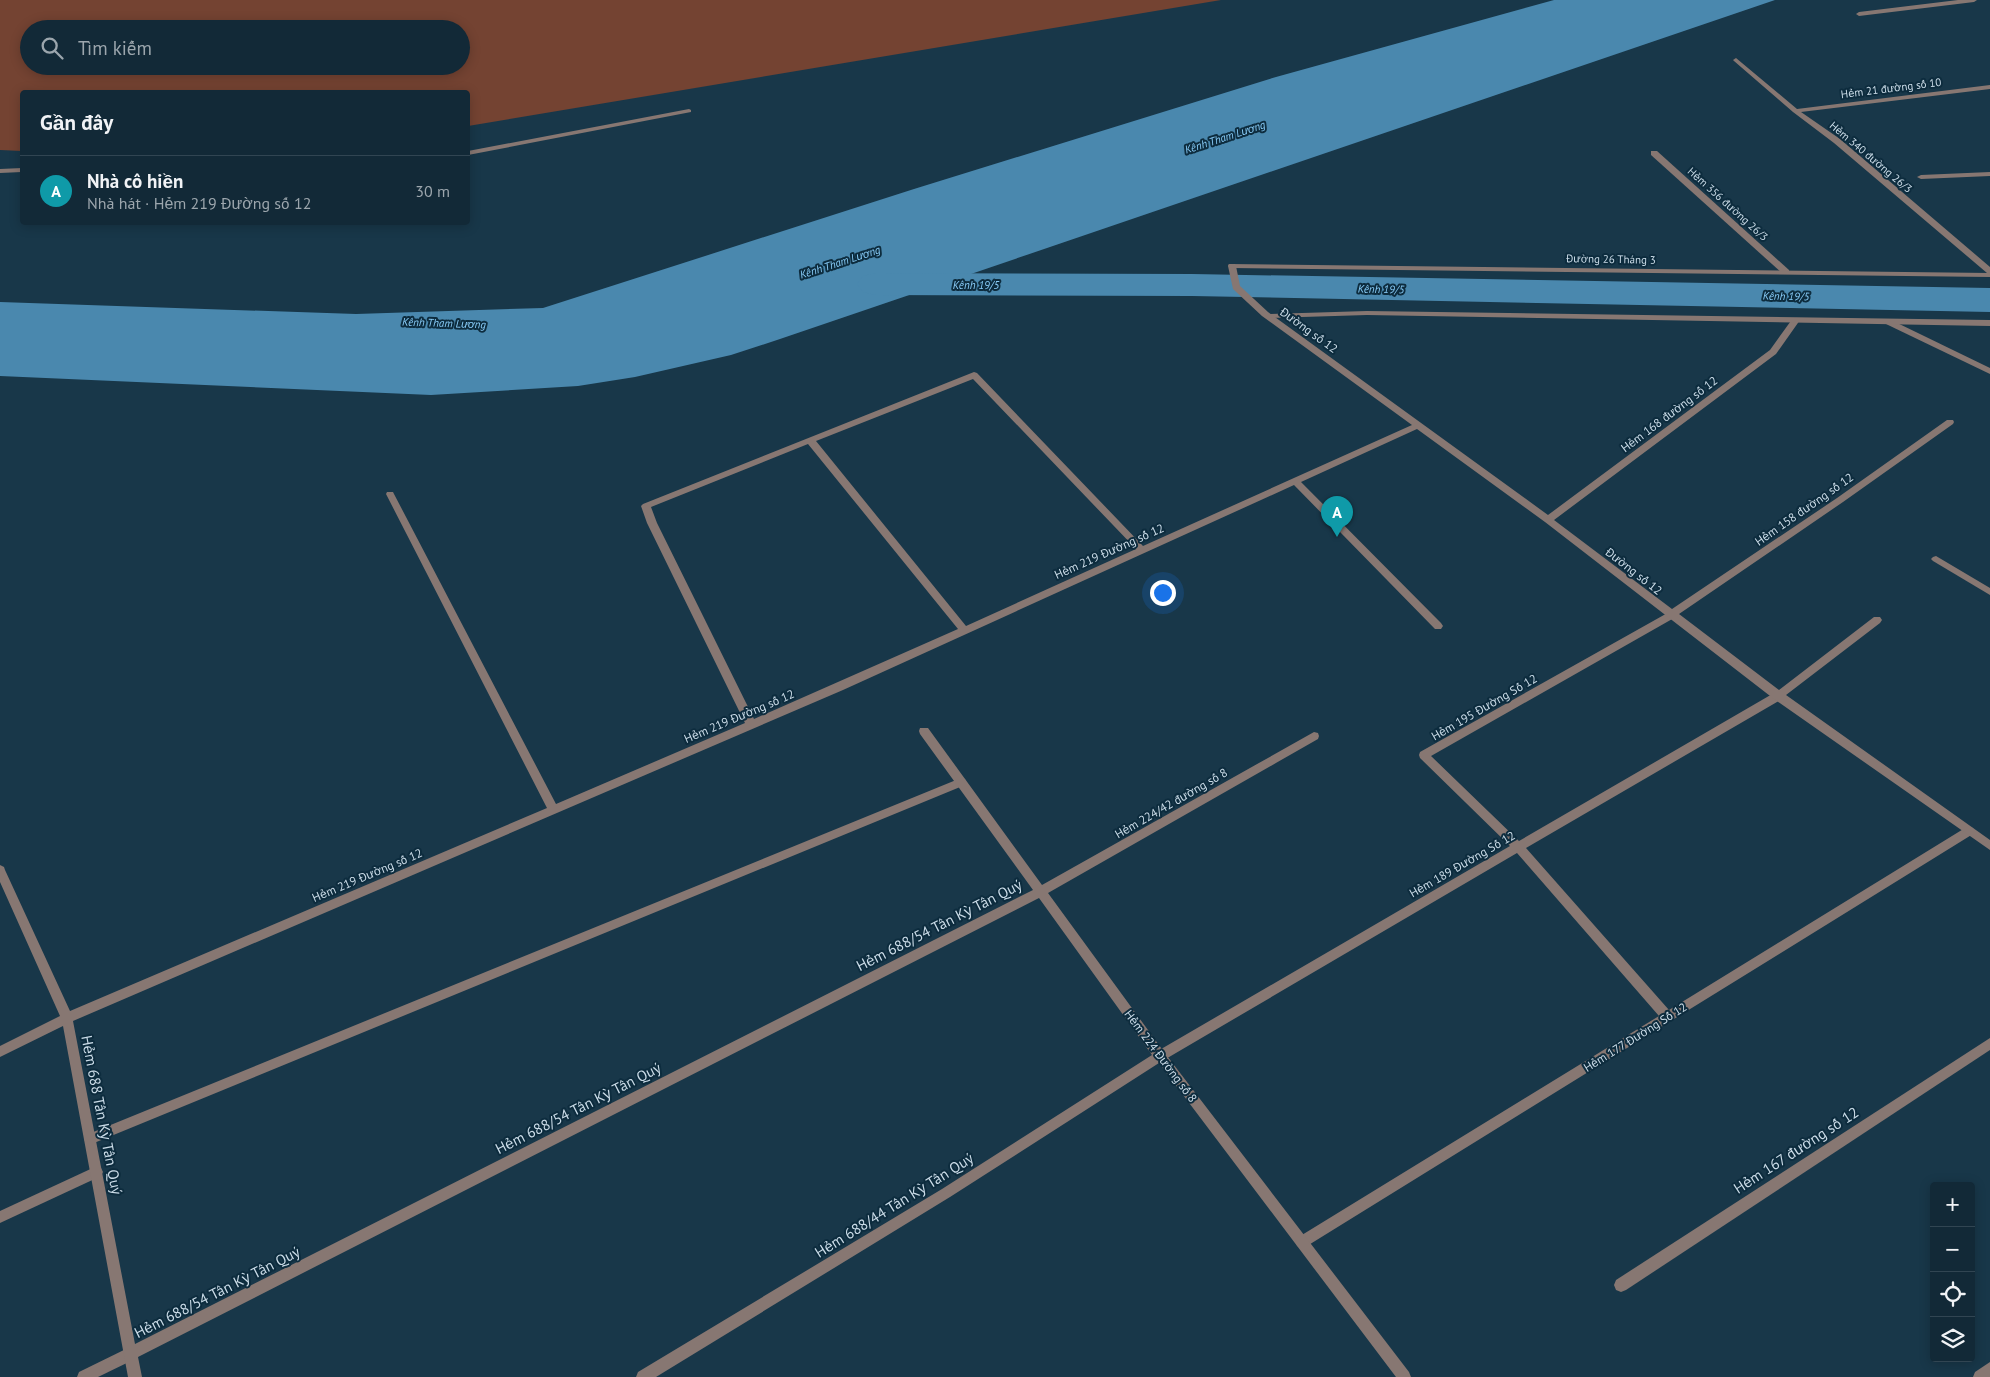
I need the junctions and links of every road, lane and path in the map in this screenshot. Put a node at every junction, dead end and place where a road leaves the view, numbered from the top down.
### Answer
1 (1974, 0) edge
2 (1859, 14) dead end
3 (1736, 60) dead end
4 (1990, 87) edge
5 (690, 111) dead end
6 (1794, 111) junction
7 (470, 153) edge
8 (1654, 153) dead end
9 (20, 170) edge
10 (0, 172) edge
11 (1990, 174) edge
12 (1921, 177) dead end
13 (1232, 266) joint
14 (1786, 272) junction
15 (1990, 273) edge
16 (1267, 315) junction
17 (1796, 320) junction
18 (1889, 322) junction
19 (1990, 323) edge
20 (1990, 371) edge
21 (1950, 422) dead end
22 (1417, 426) junction
23 (810, 440) junction
24 (1295, 481) junction
25 (390, 494) dead end
26 (1548, 520) junction
27 (1142, 550) junction
28 (1936, 558) dead end
29 (1990, 592) edge
30 (1671, 615) junction
31 (1877, 620) dead end
32 (1438, 626) dead end
33 (964, 630) junction
34 (1778, 696) junction
35 (751, 724) junction
36 (924, 731) dead end
37 (1314, 736) dead end
38 (961, 782) junction
39 (553, 809) junction
40 (1969, 831) junction
41 (1990, 846) edge
42 (1518, 848) junction
43 (0, 870) edge
44 (1041, 892) junction
45 (1668, 1017) junction
46 (67, 1018) junction
47 (1990, 1043) edge
48 (0, 1052) edge
49 (1160, 1056) junction
50 (90, 1139) junction
51 (97, 1172) junction
52 (0, 1217) edge
53 (1302, 1242) junction
54 (1621, 1286) dead end
55 (130, 1354) junction
56 (1990, 1370) edge
57 (84, 1377) edge
58 (135, 1377) edge
59 (644, 1377) edge
60 (1404, 1377) edge
61 (1980, 1377) edge

1 - 2 street
3 - 6 street, Hẻm 340 đường 26/3
4 - 6 street, Hẻm 21 đường số 10
5 - 7 street
6 - 15 street, Hẻm 340 đường 26/3
8 - 14 street, Hẻm 356 đường 26/3
9 - 10 street
11 - 12 street
13 - 14 street, Đường 26 Tháng 3
13 - 16 street, Đường số 12
14 - 15 street, Đường 26 Tháng 3
16 - 17 street
16 - 22 street, Đường số 12
17 - 18 street
17 - 26 street, Hẻm 168 đường số 12
18 - 19 street
18 - 20 street
21 - 30 street, Hẻm 158 đường số 12
22 - 24 street, Hẻm 219 Đường số 12
22 - 26 street, Đường số 12
23 - 27 street
23 - 33 street
23 - 35 street
24 - 27 street, Hẻm 219 Đường số 12
24 - 32 street
25 - 39 street
26 - 30 street, Đường số 12
27 - 33 street, Hẻm 219 Đường số 12
28 - 29 street
30 - 34 street, Đường số 12
30 - 42 street, Hẻm 195 Đường Số 12
31 - 34 street, Hẻm 189 Đường Số 12
33 - 35 street, Hẻm 219 Đường số 12
34 - 40 street, Đường số 12
34 - 42 street, Hẻm 189 Đường Số 12
35 - 39 street, Hẻm 219 Đường số 12
36 - 38 street, Hẻm 224 Đường số 8
37 - 44 street, Hẻm 224/42 đường số 8
38 - 44 street, Hẻm 224 Đường số 8
38 - 50 street
39 - 46 street, Hẻm 219 Đường số 12
40 - 41 street, Đường số 12
40 - 45 street, Hẻm 177 Đường Số 12
42 - 45 street
42 - 49 street, Hẻm 189 Đường Số 12
43 - 46 street, Hẻm 688 Tân Kỳ Tân Quý
44 - 49 street, Hẻm 224 Đường số 8
44 - 55 street, Hẻm 688/54 Tân Kỳ Tân Quý
45 - 53 street, Hẻm 177 Đường Số 12
46 - 48 street, Hẻm 219 Đường số 12
46 - 50 street, Hẻm 688 Tân Kỳ Tân Quý
47 - 54 street, Hẻm 167 đường số 12
49 - 53 street, Hẻm 224 Đường số 8
49 - 59 street, Hẻm 688/44 Tân Kỳ Tân Quý
50 - 51 street, Hẻm 688 Tân Kỳ Tân Quý
51 - 52 street
51 - 55 street, Hẻm 688 Tân Kỳ Tân Quý
53 - 60 street, Hẻm 224 Đường số 8
55 - 57 street, Hẻm 688/54 Tân Kỳ Tân Quý
55 - 58 street, Hẻm 688 Tân Kỳ Tân Quý
56 - 61 street

